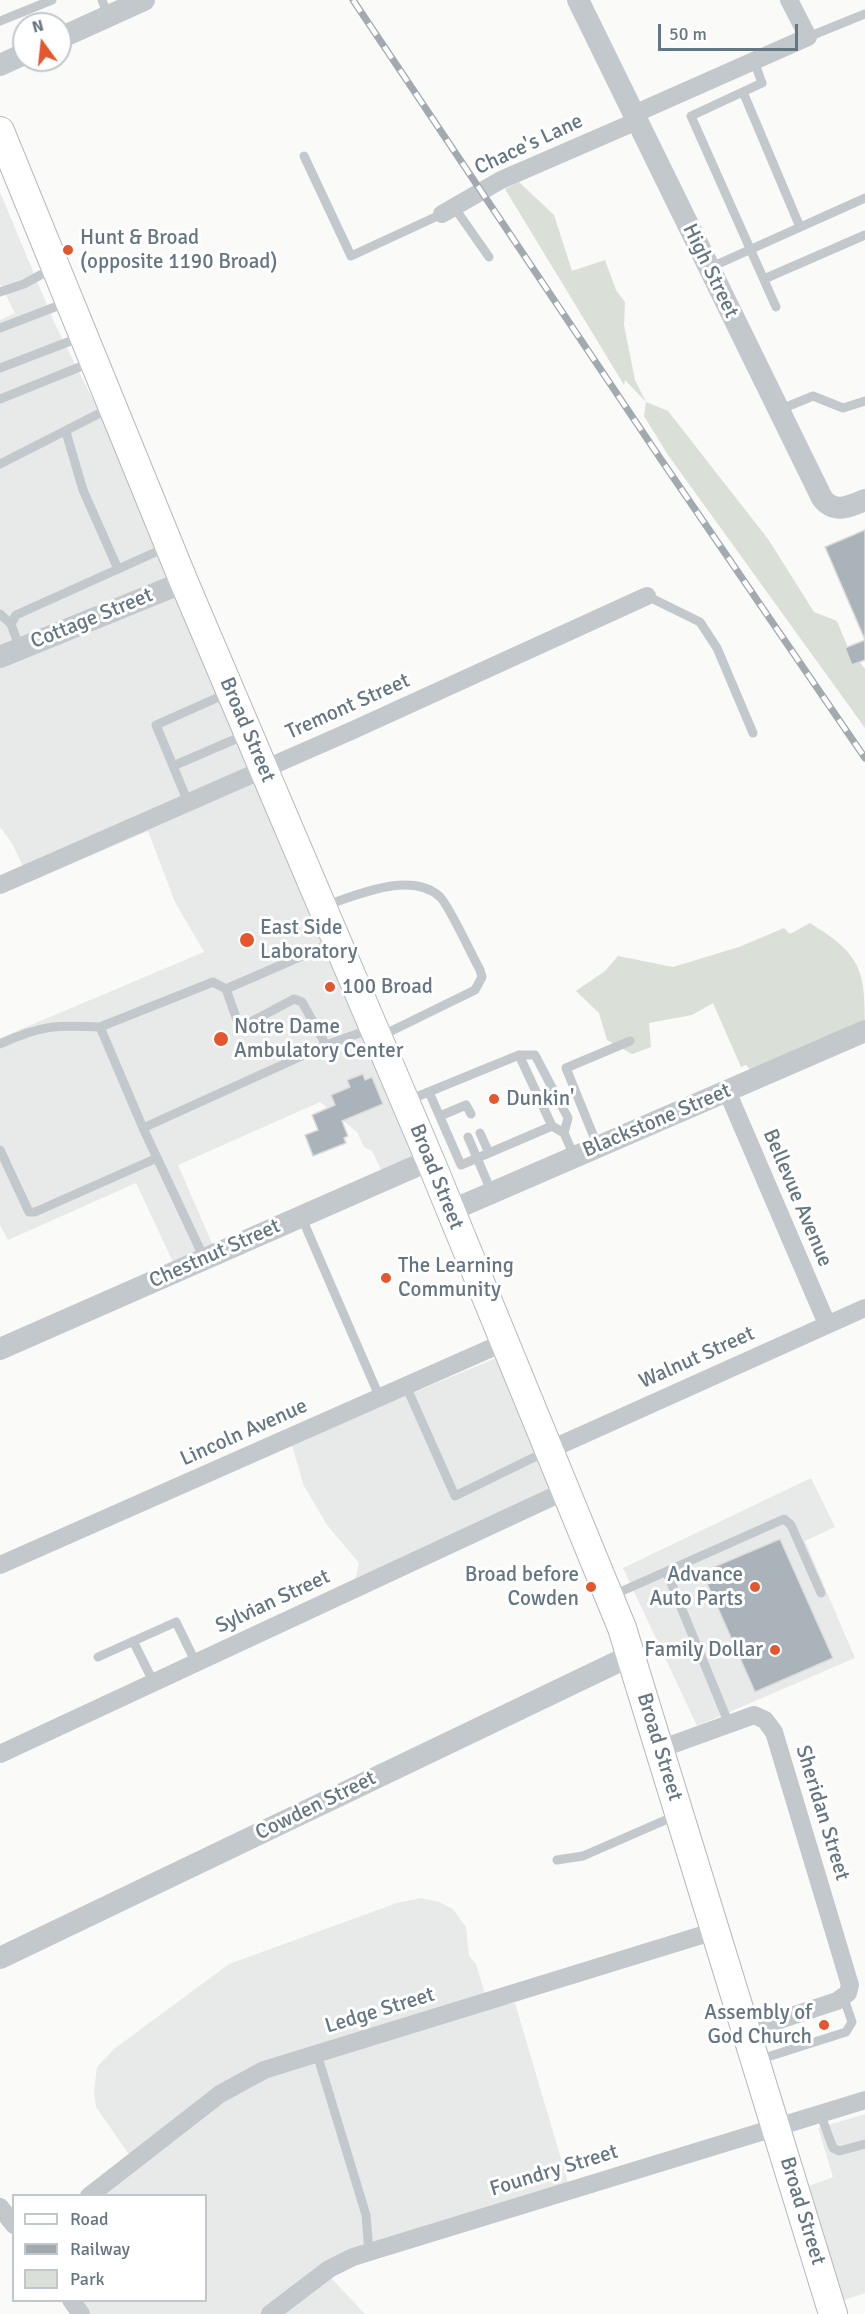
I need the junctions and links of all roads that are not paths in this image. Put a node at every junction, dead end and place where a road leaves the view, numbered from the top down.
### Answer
1 (52, 0) edge
2 (144, 0) edge
3 (578, 0) edge
4 (789, 0) edge
5 (105, 8) edge
6 (865, 14) edge
7 (0, 21) edge
8 (72, 30) edge
9 (808, 37) junction
10 (754, 61) junction
11 (743, 92) junction
12 (635, 117) junction
13 (0, 131) edge
14 (304, 156) dead end
15 (865, 198) edge
16 (448, 211) junction
17 (800, 226) junction
18 (865, 235) edge
19 (751, 249) junction
20 (489, 257) dead end
21 (55, 267) junction
22 (709, 268) junction
23 (764, 279) junction
24 (0, 292) edge
25 (69, 301) junction
26 (776, 307) dead end
27 (0, 328) edge
28 (89, 349) junction
29 (0, 368) edge
30 (0, 399) edge
31 (865, 401) edge
32 (113, 407) junction
33 (778, 411) junction
34 (66, 432) junction
35 (0, 464) edge
36 (865, 500) edge
37 (170, 546) junction
38 (118, 569) junction
39 (184, 582) junction
40 (647, 596) joint
41 (0, 614) edge
42 (11, 624) junction
43 (10, 653) edge
44 (231, 692) junction
45 (753, 733) dead end
46 (248, 734) junction
47 (173, 766) junction
48 (263, 769) junction
49 (188, 802) junction
50 (0, 885) edge
51 (322, 907) junction
52 (337, 942) junction
53 (226, 989) junction
54 (100, 1027) junction
55 (865, 1030) edge
56 (376, 1033) junction
57 (630, 1041) dead end
58 (0, 1044) edge
59 (326, 1045) junction
60 (519, 1055) junction
61 (727, 1091) junction
62 (417, 1097) junction
63 (456, 1109) junction
64 (471, 1114) dead end
65 (440, 1116) junction
66 (460, 1119) dead end
67 (552, 1126) junction
68 (142, 1128) junction
69 (480, 1133) dead end
70 (564, 1133) junction
71 (468, 1137) dead end
72 (598, 1147) junction
73 (0, 1150) edge
74 (489, 1153) junction
75 (574, 1157) junction
76 (157, 1158) junction
77 (477, 1158) junction
78 (445, 1168) junction
79 (492, 1193) junction
80 (450, 1211) junction
81 (301, 1216) junction
82 (204, 1258) junction
83 (865, 1308) edge
84 (827, 1324) junction
85 (505, 1342) junction
86 (0, 1349) edge
87 (406, 1386) junction
88 (380, 1398) junction
89 (549, 1450) junction
90 (566, 1491) junction
91 (0, 1565) edge
92 (667, 1573) junction
93 (821, 1593) dead end
94 (609, 1597) junction
95 (133, 1641) junction
96 (632, 1655) junction
97 (98, 1657) dead end
98 (196, 1663) junction
99 (154, 1683) junction
100 (729, 1724) junction
101 (660, 1749) junction
102 (0, 1754) edge
103 (680, 1814) junction
104 (557, 1860) dead end
105 (715, 1931) junction
106 (0, 1958) edge
107 (843, 1996) junction
108 (746, 2031) junction
109 (317, 2054) junction
110 (755, 2061) junction
111 (865, 2100) edge
112 (820, 2113) junction
113 (776, 2126) junction
114 (865, 2144) edge
115 (92, 2194) edge
116 (0, 2207) edge
117 (12, 2222) edge
118 (369, 2252) junction
119 (72, 2302) edge
120 (81, 2314) edge
121 (270, 2314) edge
122 (833, 2314) edge

1 - 7 lane
2 - 5 street
3 - 12 street, High Street
4 - 9 street
5 - 8 street
6 - 9 lane
9 - 10 street, Chace's Lane
10 - 11 lane
10 - 12 street, Chace's Lane
11 - 17 lane
11 - 19 lane
12 - 16 street, Chace's Lane
12 - 22 street, High Street
13 - 21 main road, Broad Street
14 - 16 lane
15 - 17 lane
16 - 20 lane
17 - 19 lane
18 - 23 lane
19 - 22 lane
19 - 23 lane
21 - 24 lane
21 - 25 main road, Broad Street
22 - 33 street, High Street
23 - 26 lane
25 - 27 lane
25 - 28 main road, Broad Street
28 - 29 lane
28 - 30 lane
28 - 32 main road, Broad Street
31 - 33 lane
32 - 34 lane
32 - 37 main road, Broad Street
33 - 36 street, High Street
34 - 35 lane
34 - 38 lane
37 - 38 lane
37 - 39 main road, Broad Street
38 - 42 lane
39 - 43 street, Cottage Street
39 - 44 main road, Broad Street
40 - 45 lane
40 - 48 street, Tremont Street
41 - 42 lane
42 - 43 lane
44 - 46 main road, Broad Street
44 - 47 lane
46 - 47 lane
46 - 48 main road, Broad Street
47 - 49 lane
48 - 49 street, Tremont Street
48 - 51 main road, Broad Street
49 - 50 street, Tremont Street
51 - 52 main road, Broad Street
51 - 56 lane
52 - 53 lane
52 - 56 main road, Broad Street
53 - 54 lane
53 - 59 lane
54 - 58 lane
54 - 68 lane
55 - 61 street, Blackstone Street
56 - 59 lane
56 - 62 main road, Broad Street
57 - 72 lane
59 - 68 lane
60 - 62 lane
60 - 67 lane
60 - 70 lane
61 - 72 street, Blackstone Street
61 - 84 street, Bellevue Avenue
62 - 65 lane
62 - 78 main road, Broad Street
63 - 64 lane
63 - 65 lane
63 - 66 lane
65 - 78 lane
67 - 70 lane
67 - 74 lane
68 - 76 lane
69 - 74 lane
70 - 75 lane
71 - 77 lane
72 - 75 street, Blackstone Street
73 - 76 lane
74 - 77 lane
75 - 79 street, Blackstone Street
76 - 82 lane
77 - 78 lane
77 - 79 lane
78 - 80 main road, Broad Street
78 - 81 street, Chestnut Street
79 - 80 street, Blackstone Street
80 - 85 main road, Broad Street
81 - 82 street, Chestnut Street
81 - 88 lane
82 - 86 street, Chestnut Street
83 - 84 street, Walnut Street
84 - 89 street, Walnut Street
85 - 87 street, Lincoln Avenue
85 - 89 main road, Broad Street
87 - 88 street, Lincoln Avenue
87 - 89 lane
88 - 91 street, Lincoln Avenue
89 - 90 main road, Broad Street
90 - 94 main road, Broad Street
90 - 98 street, Sylvian Street
92 - 93 lane
92 - 94 lane
92 - 100 lane
94 - 96 main road, Broad Street
95 - 97 lane
95 - 98 lane
95 - 99 lane
96 - 101 main road, Broad Street
96 - 106 street, Cowden Street
98 - 99 street, Sylvian Street
99 - 102 street, Sylvian Street
100 - 101 street, Sheridan Street
100 - 107 street, Sheridan Street
101 - 103 main road, Broad Street
103 - 104 lane
103 - 105 main road, Broad Street
105 - 108 main road, Broad Street
105 - 109 street, Ledge Street
107 - 108 street
107 - 110 lane
108 - 110 main road, Broad Street
109 - 115 street, Ledge Street
109 - 118 lane
110 - 113 main road, Broad Street
111 - 112 street, Foundry Street
112 - 113 street, Foundry Street
112 - 114 lane
113 - 118 street, Foundry Street
113 - 122 main road, Broad Street
116 - 117 street
118 - 121 street, Foundry Street
119 - 120 street

